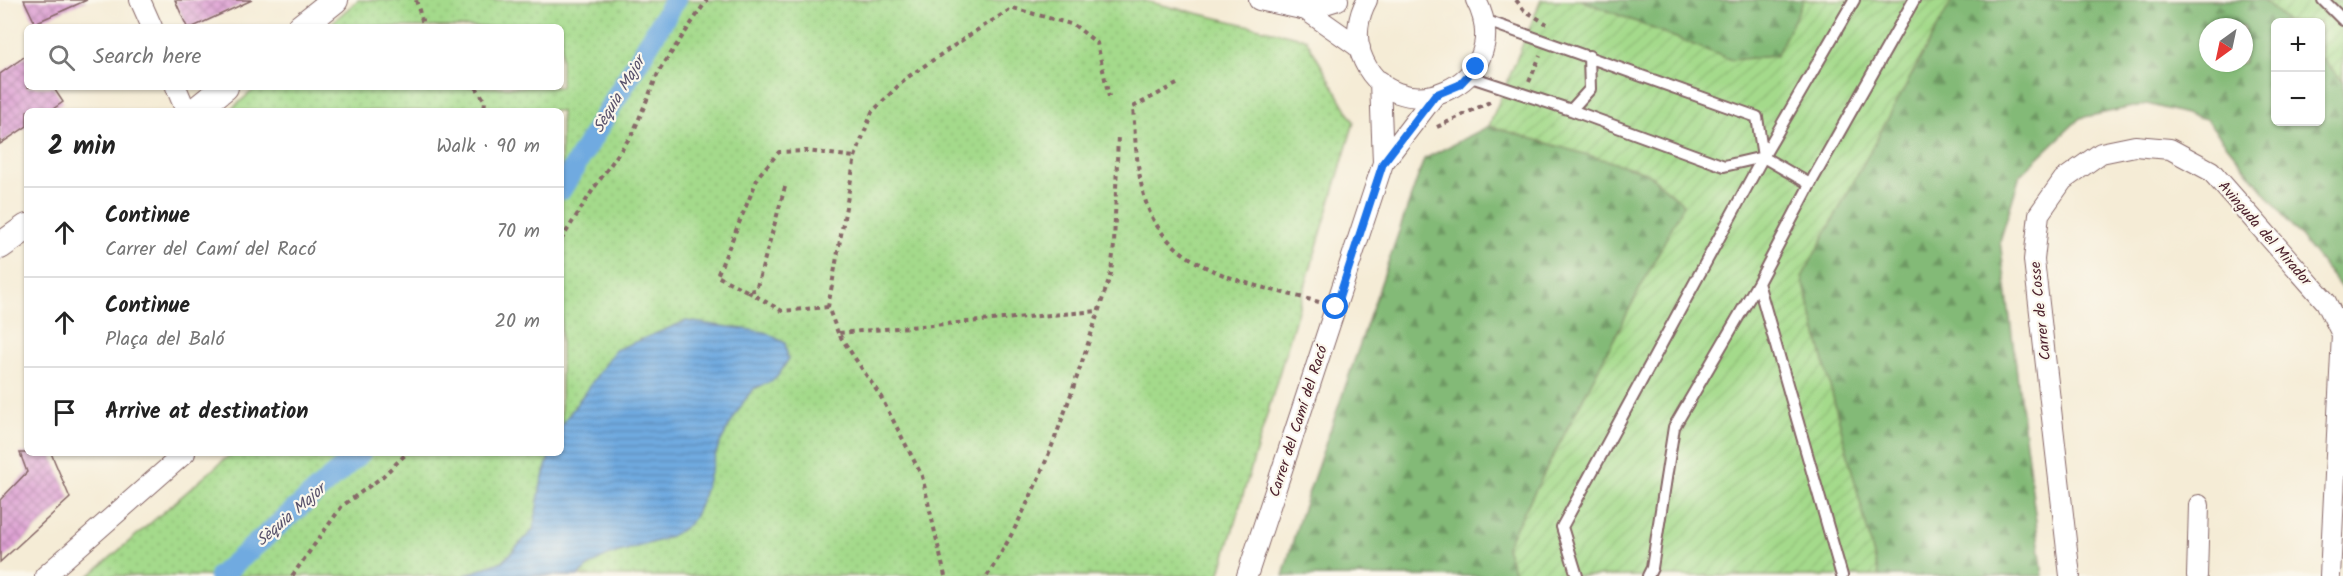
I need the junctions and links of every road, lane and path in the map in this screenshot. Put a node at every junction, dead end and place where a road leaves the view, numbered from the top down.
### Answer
1 (140, 0) edge
2 (335, 0) edge
3 (416, 0) edge
4 (707, 0) edge
5 (1259, 0) edge
6 (1338, 0) edge
7 (1367, 0) edge
8 (1476, 0) edge
9 (1516, 0) edge
10 (1854, 0) edge
11 (1914, 0) edge
12 (2328, 1) edge
13 (1306, 10) junction
14 (1484, 20) junction
15 (2343, 21) edge
16 (151, 24) edge
17 (305, 24) edge
18 (423, 24) edge
19 (1546, 42) junction
20 (1360, 48) junction
21 (1589, 56) junction
22 (1468, 76) junction
23 (1380, 81) junction
24 (1177, 84) dead end
25 (177, 90) edge
26 (221, 90) edge
27 (479, 90) edge
28 (1435, 95) junction
29 (1524, 95) junction
30 (1109, 97) dead end
31 (185, 108) edge
32 (199, 108) edge
33 (484, 108) edge
34 (1571, 110) junction
35 (1436, 128) dead end
36 (1118, 134) dead end
37 (855, 157) junction
38 (1763, 157) junction
39 (1383, 163) junction
40 (2211, 171) joint
41 (1810, 184) junction
42 (785, 187) dead end
43 (24, 229) edge
44 (564, 235) edge
45 (0, 246) edge
46 (1758, 283) junction
47 (747, 291) junction
48 (828, 307) junction
49 (1336, 307) junction
50 (1098, 311) junction
51 (838, 333) junction
52 (182, 456) edge
53 (404, 456) edge
54 (2199, 505) dead end
55 (45, 576) edge
56 (292, 576) edge
57 (945, 576) edge
58 (987, 576) edge
59 (1247, 576) edge
60 (1577, 576) edge
61 (1648, 576) edge
62 (1842, 576) edge
63 (2070, 576) edge
64 (2197, 576) edge
65 (2330, 576) edge

1 - 16 street
2 - 17 street
3 - 18 path
4 - 44 path
5 - 13 street
6 - 13 street
7 - 20 street
8 - 14 street
9 - 19 path
10 - 38 lane
11 - 41 lane
12 - 15 lane
13 - 20 street
14 - 19 lane
14 - 22 street
19 - 21 lane
19 - 29 path
20 - 23 street
21 - 34 lane
21 - 38 lane
22 - 28 street
22 - 29 lane
23 - 28 street
23 - 39 street, Carrer del Camí del Racó
24 - 49 path
25 - 31 street
26 - 32 street
27 - 33 path
28 - 39 street, Carrer del Camí del Racó
29 - 34 lane
29 - 35 path
30 - 37 path
34 - 38 lane
36 - 50 path
37 - 47 path
37 - 48 path
38 - 41 lane
38 - 60 lane
39 - 49 street, Carrer del Camí del Racó
40 - 63 street, Carrer de Cosse
40 - 65 street, Avinguda del Mirador
41 - 46 lane
42 - 47 path
43 - 45 street
46 - 61 lane
46 - 62 lane
47 - 48 path
48 - 51 path
49 - 59 street, Carrer del Camí del Racó
50 - 51 path
50 - 58 path
51 - 57 path
52 - 55 street
53 - 56 path
54 - 64 street

